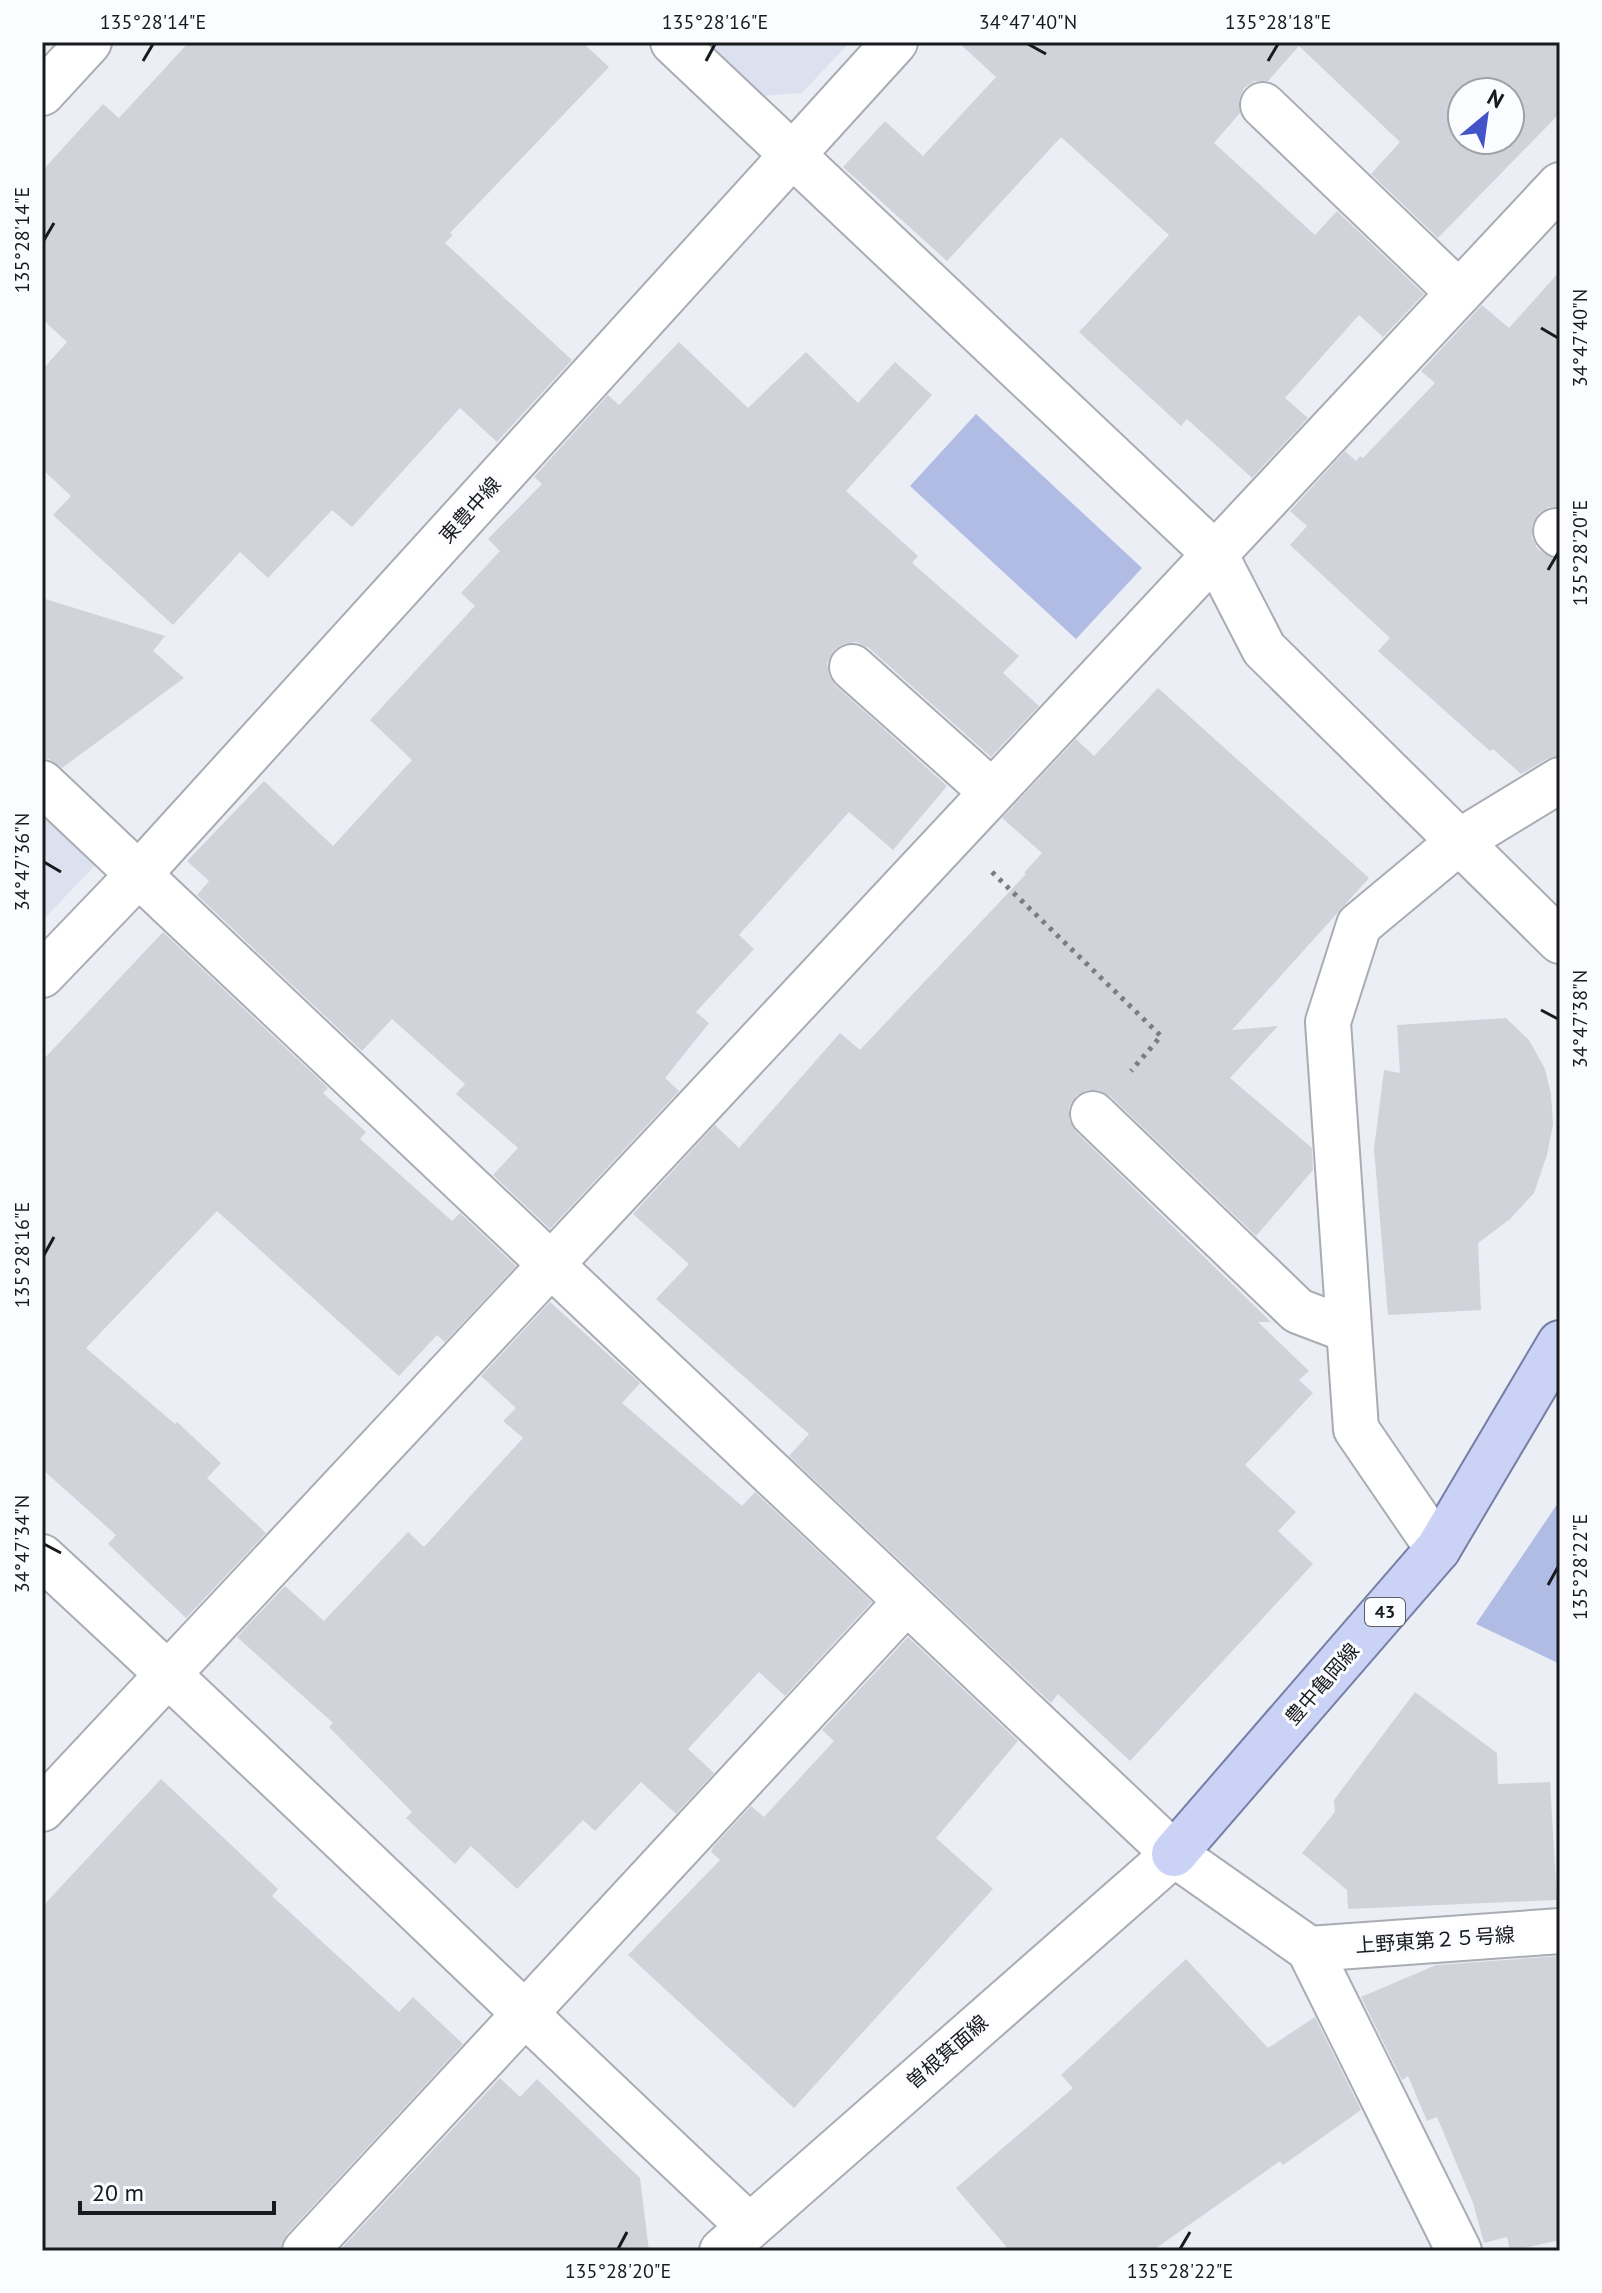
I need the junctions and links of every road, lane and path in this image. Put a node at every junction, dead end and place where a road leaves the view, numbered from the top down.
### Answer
1 (89, 42) edge
2 (673, 42) edge
3 (895, 42) edge
4 (42, 93) edge
5 (1263, 105) dead end
6 (793, 154) junction
7 (1560, 185) edge
8 (1459, 293) junction
9 (1215, 554) junction
10 (852, 667) dead end
11 (1560, 780) edge
12 (42, 783) edge
13 (992, 792) junction
14 (953, 834) junction
15 (1460, 841) junction
16 (139, 874) junction
17 (1560, 941) edge
18 (42, 975) edge
19 (1093, 1114) joint
20 (551, 1265) junction
21 (1348, 1330) junction
22 (1560, 1343) edge
23 (1438, 1549) junction
24 (42, 1557) edge
25 (906, 1602) junction
26 (168, 1674) junction
27 (42, 1809) edge
28 (1174, 1854) junction
29 (1560, 1931) edge
30 (1309, 1949) junction
31 (525, 2016) junction
32 (736, 2238) edge
33 (305, 2251) edge
34 (1459, 2251) edge

1 - 4 street
2 - 6 street
3 - 6 street, 東豊中線
5 - 8 street
6 - 9 street
6 - 16 street, 東豊中線
7 - 8 street
8 - 9 street
9 - 13 street
9 - 15 street
10 - 13 street
11 - 15 street
12 - 16 street
13 - 14 street
14 - 19 path
14 - 20 street
15 - 17 street
15 - 21 street
16 - 18 street, 東豊中線
16 - 20 street
19 - 21 street
20 - 25 street
20 - 26 street
21 - 23 street
22 - 23 main road, 豊中亀岡線 / 43
23 - 28 main road, 豊中亀岡線 / 43
24 - 26 street
25 - 28 street
25 - 31 street
26 - 27 street
26 - 31 street
28 - 30 street
28 - 32 street, 曽根箕面線
29 - 30 street, 上野東第２５号線
30 - 34 street
31 - 32 street
31 - 33 street

